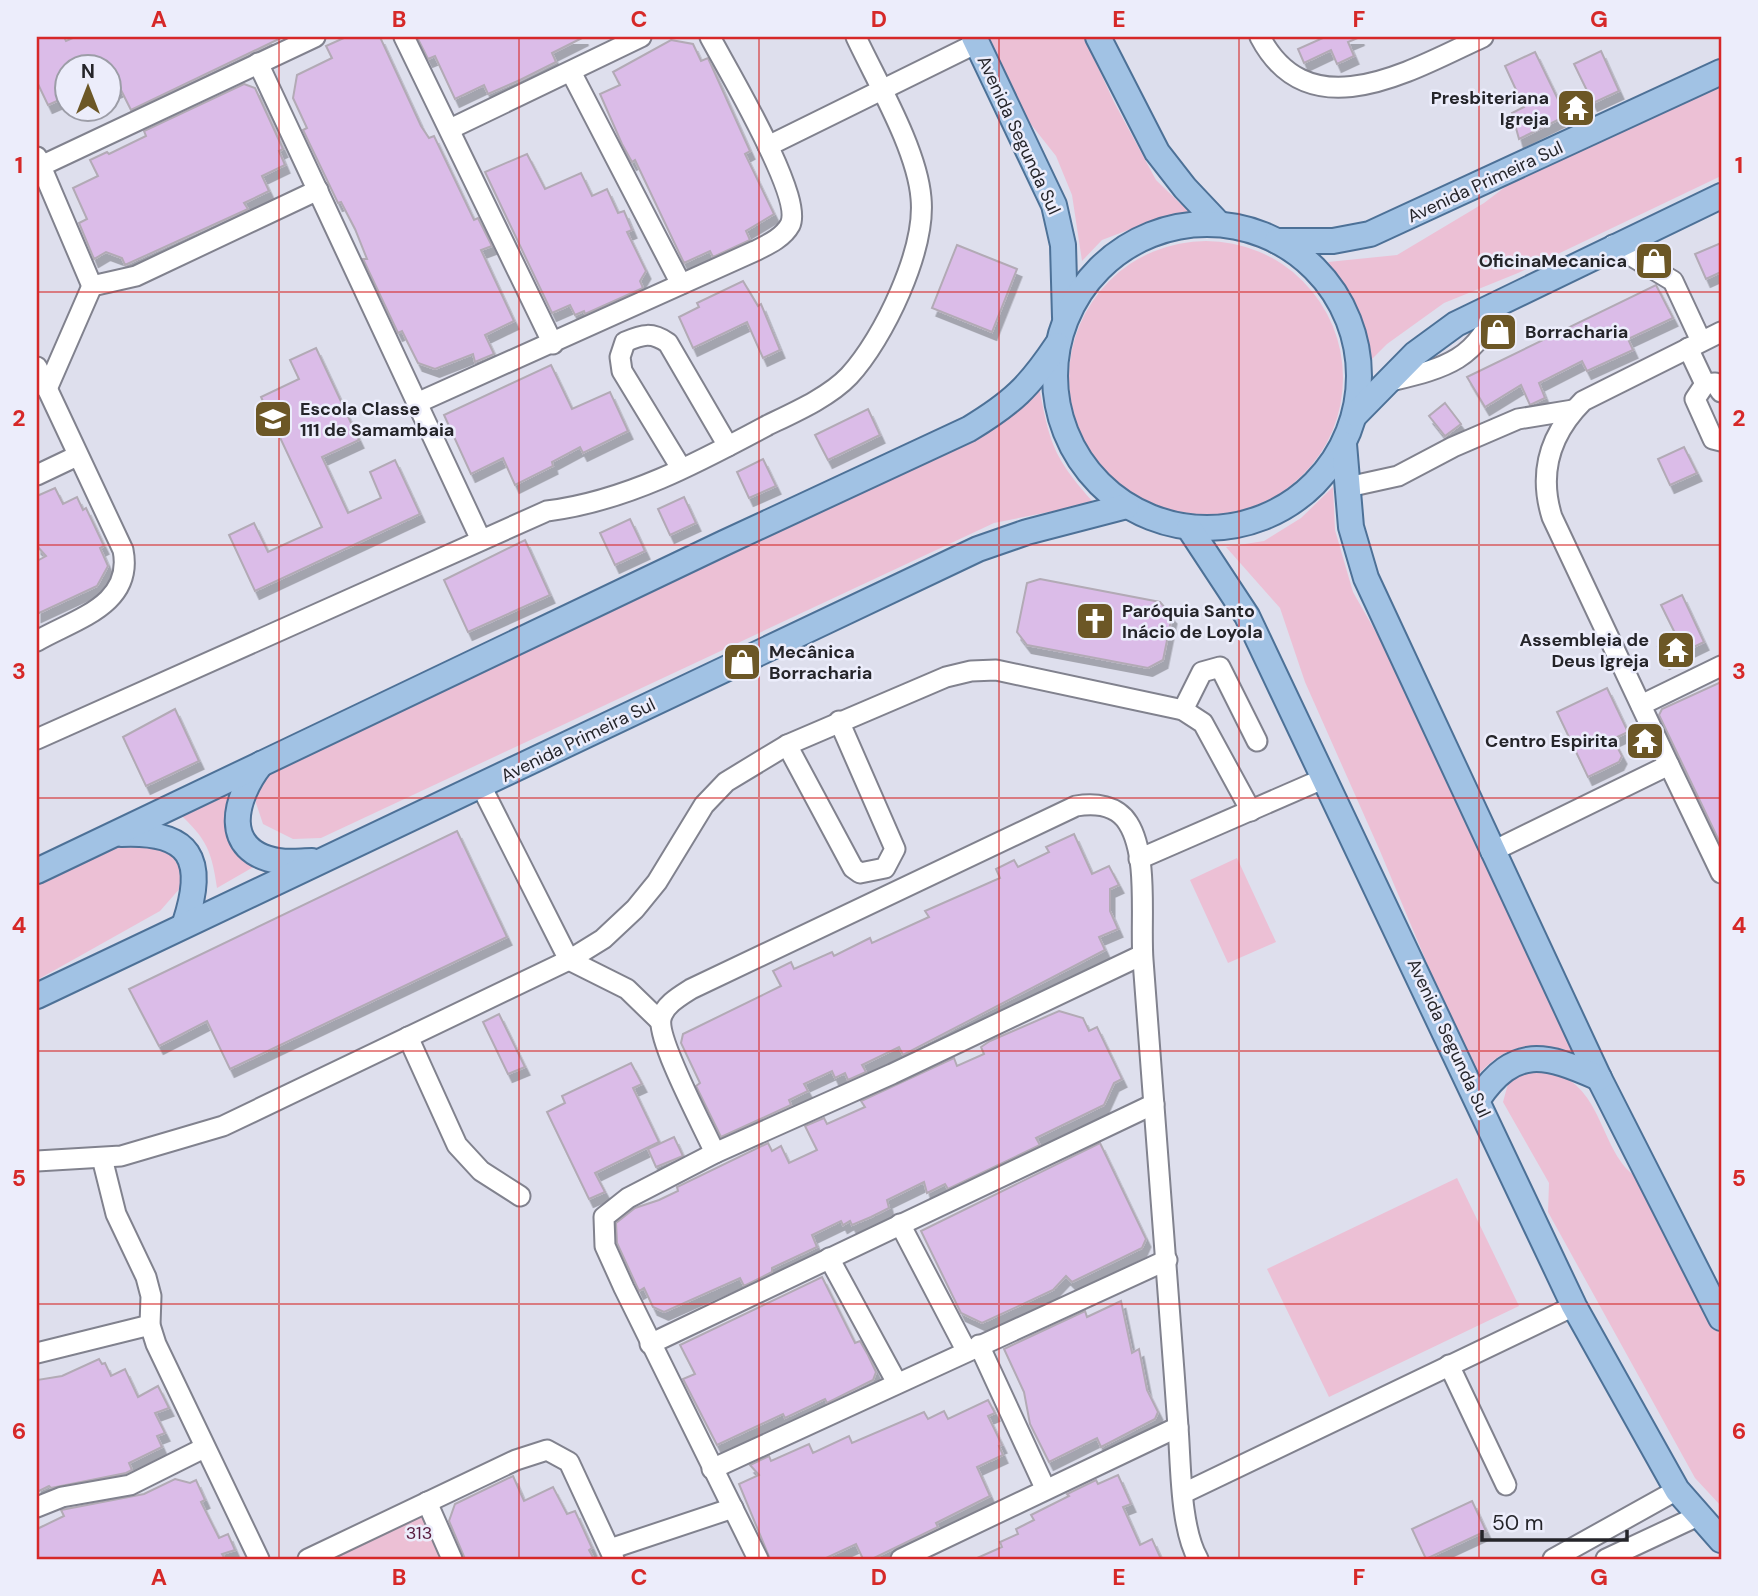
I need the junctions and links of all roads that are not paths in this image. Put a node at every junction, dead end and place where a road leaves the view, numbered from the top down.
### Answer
1 (315, 37) edge
2 (404, 37) edge
3 (641, 37) edge
4 (710, 37) edge
5 (856, 37) edge
6 (1098, 37) edge
7 (1260, 37) edge
8 (1483, 37) edge
9 (975, 40) edge
10 (258, 63) junction
11 (571, 72) junction
12 (1721, 72) edge
13 (881, 92) junction
14 (450, 129) junction
15 (768, 146) junction
16 (39, 161) edge
17 (318, 190) junction
18 (1721, 196) edge
19 (1219, 224) junction
20 (1277, 240) junction
21 (1613, 245) junction
22 (681, 284) junction
23 (92, 286) junction
24 (1065, 317) junction
25 (1721, 332) edge
26 (553, 344) junction
27 (1057, 345) junction
28 (1694, 345) junction
29 (37, 367) edge
30 (47, 388) junction
31 (1713, 388) edge
32 (417, 403) junction
33 (1573, 410) junction
34 (1356, 414) junction
35 (1721, 441) edge
36 (1345, 444) junction
37 (729, 446) junction
38 (77, 456) junction
39 (681, 468) junction
40 (37, 475) edge
41 (1348, 487) junction
42 (1127, 506) junction
43 (1189, 528) junction
44 (481, 540) junction
45 (37, 641) edge
46 (1721, 666) edge
47 (1641, 705) junction
48 (1183, 710) junction
49 (839, 721) junction
50 (37, 739) edge
51 (1257, 741) dead end
52 (787, 746) junction
53 (261, 763) junction
54 (1669, 765) junction
55 (1325, 778) junction
56 (481, 786) junction
57 (1251, 811) junction
58 (107, 834) junction
59 (1491, 852) junction
60 (1139, 859) junction
61 (320, 862) junction
62 (37, 871) edge
63 (1721, 873) edge
64 (186, 923) junction
65 (1142, 955) junction
66 (569, 960) junction
67 (37, 996) edge
68 (660, 1020) junction
69 (408, 1037) junction
70 (1599, 1078) junction
71 (1478, 1099) junction
72 (1154, 1104) junction
73 (715, 1153) junction
74 (102, 1158) junction
75 (37, 1161) edge
76 (520, 1196) dead end
77 (900, 1224) junction
78 (829, 1258) junction
79 (1167, 1260) junction
80 (1574, 1306) junction
81 (1721, 1318) edge
82 (150, 1325) junction
83 (650, 1344) junction
84 (973, 1347) junction
85 (37, 1353) edge
86 (1449, 1365) junction
87 (897, 1383) junction
88 (1178, 1427) junction
89 (204, 1448) junction
90 (712, 1469) junction
91 (1506, 1485) dead end
92 (1045, 1488) junction
93 (1677, 1490) junction
94 (1184, 1493) junction
95 (427, 1502) junction
96 (37, 1507) edge
97 (733, 1508) junction
98 (1698, 1516) junction
99 (1721, 1540) edge
100 (612, 1554) edge
101 (315, 1558) edge
102 (260, 1559) edge
103 (452, 1559) edge
104 (758, 1559) edge
105 (901, 1559) edge
106 (1198, 1559) edge
107 (1553, 1559) edge
108 (1606, 1559) edge

1 - 10 street
2 - 14 street
3 - 11 street
4 - 15 street
5 - 13 street
6 - 19 main road
7 - 8 street
9 - 13 street
9 - 24 main road, Avenida Segunda Sul
10 - 16 street
10 - 17 street
11 - 14 street
11 - 22 street
12 - 20 main road, Avenida Primeira Sul
13 - 15 street
13 - 37 street
14 - 26 street
15 - 22 street
16 - 23 street
17 - 23 street
17 - 32 street
18 - 21 main road
19 - 20 main road
19 - 24 main road
20 - 34 main road
21 - 28 street
21 - 34 main road
22 - 26 street
23 - 30 street
24 - 27 main road
25 - 28 street
26 - 32 street
27 - 42 main road
27 - 53 main road
28 - 31 street
28 - 33 street
29 - 30 street
30 - 38 street
31 - 35 street
32 - 44 street
33 - 41 street
33 - 47 street
34 - 36 main road
36 - 41 main road
36 - 43 main road
37 - 39 street
37 - 39 street
38 - 40 street
38 - 45 street
39 - 44 street
41 - 59 main road
42 - 43 main road
42 - 56 main road, Avenida Primeira Sul
43 - 55 main road, Avenida Segunda Sul
44 - 50 street
46 - 47 street
47 - 54 street
48 - 49 street
48 - 51 street
48 - 57 street
49 - 52 street
49 - 52 street
52 - 66 street
53 - 58 main road
53 - 61 main road
54 - 59 street
54 - 63 street
55 - 57 street
55 - 71 main road, Avenida Segunda Sul
56 - 61 main road, Avenida Primeira Sul
56 - 66 street
57 - 60 street
58 - 62 main road
58 - 64 main road
59 - 70 main road
60 - 65 street
60 - 68 street
61 - 64 main road, Avenida Primeira Sul
64 - 67 main road, Avenida Primeira Sul
65 - 72 street
65 - 73 street
66 - 68 street
66 - 69 street
68 - 73 street
69 - 74 street
69 - 76 street
70 - 71 main road
70 - 81 main road
71 - 80 main road, Avenida Segunda Sul
72 - 77 street
72 - 79 street
73 - 83 street
74 - 75 street
74 - 82 street
77 - 78 street
77 - 84 street
78 - 83 street
78 - 87 street
79 - 84 street
79 - 88 street
80 - 86 street
80 - 93 main road, Avenida Segunda Sul
82 - 85 street
82 - 89 street
83 - 90 street
84 - 87 street
84 - 92 street
86 - 91 street
86 - 94 street
87 - 90 street
88 - 92 street
88 - 94 street
89 - 96 street
89 - 102 street
90 - 97 street
92 - 105 street
93 - 98 main road, Avenida Segunda Sul
93 - 107 street
94 - 106 street
95 - 100 street
95 - 101 street
95 - 103 street
97 - 100 street
97 - 104 street
98 - 99 main road, Avenida Segunda Sul
98 - 108 street

